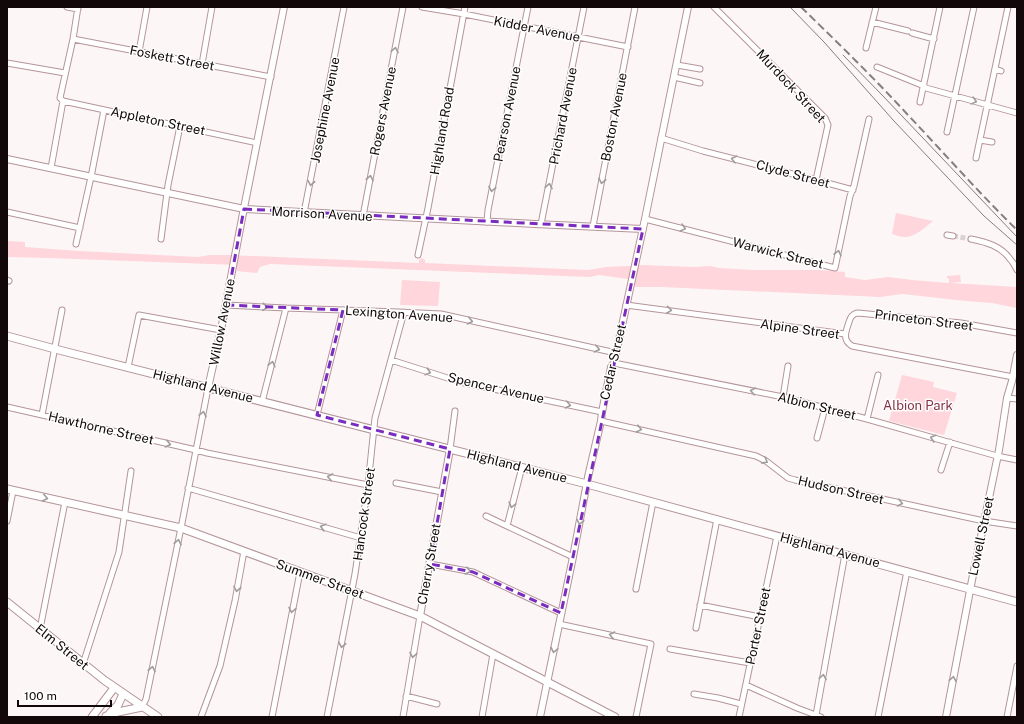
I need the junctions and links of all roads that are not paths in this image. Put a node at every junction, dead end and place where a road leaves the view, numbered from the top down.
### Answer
1 (67, 7) edge
2 (147, 7) edge
3 (212, 7) edge
4 (284, 7) edge
5 (344, 7) edge
6 (403, 7) edge
7 (422, 7) edge
8 (465, 7) edge
9 (528, 7) edge
10 (584, 7) edge
11 (635, 7) edge
12 (688, 7) edge
13 (714, 7) edge
14 (876, 7) edge
15 (940, 7) edge
16 (974, 7) edge
17 (1008, 7) edge
18 (78, 8) edge
19 (464, 14) junction
20 (872, 22) junction
21 (524, 27) junction
22 (578, 37) junction
23 (73, 39) junction
24 (934, 39) junction
25 (628, 47) junction
26 (866, 48) dead end
27 (139, 52) junction
28 (7, 63) edge
29 (202, 64) junction
30 (677, 65) junction
31 (877, 67) dead end
32 (700, 69) dead end
33 (995, 69) junction
34 (1001, 71) dead end
35 (65, 73) junction
36 (674, 76) junction
37 (270, 77) junction
38 (700, 83) dead end
39 (924, 86) junction
40 (955, 96) junction
41 (62, 100) junction
42 (920, 102) dead end
43 (987, 105) junction
44 (104, 110) junction
45 (1017, 113) edge
46 (869, 119) dead end
47 (180, 126) junction
48 (947, 132) dead end
49 (661, 138) junction
50 (980, 140) junction
51 (992, 142) dead end
52 (258, 143) junction
53 (976, 158) dead end
54 (7, 159) edge
55 (51, 168) junction
56 (92, 177) junction
57 (816, 180) junction
58 (853, 190) junction
59 (167, 194) junction
60 (244, 210) junction
61 (7, 212) edge
62 (304, 213) junction
63 (363, 216) junction
64 (425, 219) junction
65 (645, 219) junction
66 (487, 222) junction
67 (542, 224) junction
68 (593, 226) junction
69 (80, 228) junction
70 (643, 229) junction
71 (947, 235) dead end
72 (953, 236) tunnel mouth
73 (161, 239) dead end
74 (971, 240) tunnel mouth
75 (76, 244) dead end
76 (418, 255) dead end
77 (1017, 270) edge
78 (226, 304) junction
79 (626, 305) junction
80 (286, 308) junction
81 (62, 310) dead end
82 (343, 310) junction
83 (404, 312) junction
84 (221, 330) junction
85 (1017, 333) edge
86 (845, 334) junction
87 (9, 337) edge
88 (55, 349) junction
89 (616, 353) junction
90 (1017, 355) edge
91 (391, 360) junction
92 (614, 363) junction
93 (788, 366) dead end
94 (128, 367) junction
95 (878, 374) dead end
96 (1013, 377) junction
97 (208, 388) junction
98 (783, 397) junction
99 (1007, 398) junction
100 (1017, 399) edge
101 (262, 402) junction
102 (7, 407) edge
103 (825, 408) junction
104 (455, 411) dead end
105 (602, 412) junction
106 (42, 415) junction
107 (317, 415) junction
108 (867, 419) junction
109 (601, 421) junction
110 (374, 430) junction
111 (817, 438) dead end
112 (950, 442) junction
113 (450, 449) junction
114 (196, 450) junction
115 (997, 456) junction
116 (1017, 460) edge
117 (522, 468) junction
118 (941, 470) dead end
119 (131, 471) dead end
120 (396, 483) dead end
121 (587, 484) junction
122 (368, 485) junction
123 (188, 488) junction
124 (10, 490) edge
125 (442, 492) junction
126 (65, 502) junction
127 (653, 502) junction
128 (124, 515) junction
129 (486, 516) dead end
130 (717, 519) junction
131 (7, 520) edge
132 (984, 521) junction
133 (507, 526) junction
134 (1017, 526) edge
135 (181, 528) junction
136 (777, 536) junction
137 (361, 538) junction
138 (244, 551) junction
139 (845, 554) junction
140 (573, 557) junction
141 (430, 564) junction
142 (907, 571) junction
143 (300, 572) junction
144 (636, 589) dead end
145 (970, 589) junction
146 (352, 591) junction
147 (7, 602) edge
148 (1017, 602) edge
149 (700, 605) junction
150 (561, 613) junction
151 (420, 616) junction
152 (760, 617) junction
153 (559, 624) junction
154 (696, 628) dead end
155 (40, 629) junction
156 (670, 649) dead end
157 (493, 654) junction
158 (750, 663) junction
159 (84, 664) junction
160 (1017, 666) edge
161 (547, 682) junction
162 (746, 685) junction
163 (114, 688) junction
164 (123, 694) junction
165 (694, 694) dead end
166 (406, 696) junction
167 (437, 704) dead end
168 (742, 704) junction
169 (142, 707) junction
170 (818, 716) edge
171 (92, 717) edge
172 (105, 717) edge
173 (158, 717) edge
174 (201, 717) edge
175 (272, 717) edge
176 (327, 717) edge
177 (403, 717) edge
178 (482, 717) edge
179 (540, 717) edge
180 (615, 717) edge
181 (636, 717) edge
182 (739, 717) edge
183 (878, 717) edge
184 (946, 717) edge
185 (1007, 717) edge

1 - 18 street
2 - 27 street
3 - 29 street
4 - 37 street, Willow Avenue
5 -> 62 street, Josephine Avenue
63 -> 6 street, Rogers Avenue
7 - 19 street, Kidder Avenue
8 - 19 street, Highland Road
9 - 21 street, Pearson Avenue
10 - 22 street, Prichard Avenue
11 - 25 street, Boston Avenue
12 - 30 street, Cedar Street
13 - 57 street, Murdock Street
14 - 20 street
15 - 24 street
16 - 40 street
17 - 33 street
18 - 23 street
19 - 21 street, Kidder Avenue
19 - 64 street, Highland Road
20 - 24 street
20 - 26 street
21 - 22 street, Kidder Avenue
21 -> 66 street, Pearson Avenue
22 - 25 street, Kidder Avenue
67 -> 22 street, Prichard Avenue
23 - 27 street, Foskett Street
23 - 35 street
24 - 39 street
25 -> 68 street, Boston Avenue
27 - 29 street, Foskett Street
28 - 35 street
29 - 37 street, Foskett Street
30 - 32 street
30 - 36 street, Cedar Street
31 - 39 street
33 - 34 street
33 - 43 street
35 - 41 street
36 - 38 street
36 - 49 street, Cedar Street
37 - 52 street, Willow Avenue
39 - 40 street
39 - 42 street
40 -> 43 street
40 - 48 street
41 - 44 street, Appleton Street
41 - 55 street
43 - 45 street
43 - 50 street
44 - 47 street, Appleton Street
44 - 56 street
46 - 58 street
47 - 52 street, Appleton Street
47 - 59 street
57 -> 49 street, Clyde Street
49 - 65 street, Cedar Street
50 - 51 street
50 - 53 street
52 - 60 street, Willow Avenue
54 - 55 street, Morrison Avenue
55 - 56 street, Morrison Avenue
56 - 59 street, Morrison Avenue
56 - 69 street
57 - 58 street, Clyde Street
65 -> 58 street, Warwick Street
59 - 60 street, Morrison Avenue
59 - 73 street
60 - 62 street, Morrison Avenue
60 - 78 street, Willow Avenue
61 - 69 street
62 - 63 street, Morrison Avenue
63 - 64 street, Morrison Avenue
64 - 66 street, Morrison Avenue
64 - 76 street, Highland Road
65 - 70 street, Cedar Street
66 - 67 street, Morrison Avenue
67 - 68 street, Morrison Avenue
68 - 70 street, Morrison Avenue
69 - 75 street
70 - 79 street, Cedar Street
71 - 72 street
74 - 77 street
78 -> 80 street, Lexington Avenue
78 - 84 street, Willow Avenue
79 -> 86 street, Alpine Street
79 - 89 street, Cedar Street
80 - 82 street, Lexington Avenue
101 -> 80 street
81 - 88 street
82 - 83 street, Lexington Avenue
82 - 107 street
83 -> 89 street, Lexington Avenue
83 - 91 street, Hancock Street
84 - 94 street
84 - 97 street, Willow Avenue
85 - 86 street, Princeton Street
86 - 96 street, Alpine Street
87 - 88 main road, Highland Avenue
88 - 94 main road, Highland Avenue
88 - 106 street
89 - 92 street, Cedar Street
90 - 96 street, Lowell Street
91 -> 105 street, Spencer Avenue
91 - 110 street, Hancock Street
98 -> 92 street, Albion Street
92 - 105 street, Cedar Street
93 - 98 street
94 - 97 main road, Highland Avenue
95 - 108 street
96 - 99 street, Lowell Street
97 - 101 main road, Highland Avenue
114 -> 97 street, Willow Avenue
98 - 103 street, Albion Street
99 - 100 street
99 - 115 street, Lowell Street
101 - 107 main road, Highland Avenue
102 - 106 street, Hawthorne Street
103 - 108 street, Albion Street
103 - 111 street
104 - 113 street, Cherry Street
105 - 109 street, Cedar Street
106 -> 114 street, Hawthorne Street
107 - 110 main road, Highland Avenue
112 -> 108 street, Albion Street
109 - 121 street, Cedar Street
109 -> 132 street, Hudson Street
110 - 113 main road, Highland Avenue
110 - 122 street, Hancock Street
112 - 115 street, Albion Street
112 - 118 street
113 - 117 main road, Highland Avenue
113 - 125 street, Cherry Street
122 -> 114 street, Hawthorne Street
114 - 123 street, Willow Avenue
115 - 116 street, Albion Street
115 - 132 street, Lowell Street
117 - 121 main road, Highland Avenue
117 -> 133 street
119 - 128 street
120 - 125 street
121 - 127 main road, Highland Avenue
121 -> 140 street, Cedar Street
122 - 137 street, Hancock Street
123 - 135 street, Willow Avenue
137 -> 123 street
124 -> 126 main road, Summer Street
124 - 131 street
125 - 141 street, Cherry Street
126 - 128 main road, Summer Street
126 - 155 street
127 - 130 main road, Highland Avenue
127 - 144 street
128 - 135 main road, Summer Street
128 - 159 street
129 - 133 street
130 - 136 main road, Highland Avenue
130 - 149 street
132 - 134 street, Hudson Street
132 - 145 street, Lowell Street
133 - 140 street
135 - 138 main road, Summer Street
169 -> 135 street, Willow Avenue
136 - 139 main road, Highland Avenue
136 - 152 street, Porter Street
137 - 146 street, Hancock Street
138 - 143 main road, Summer Street
138 -> 174 street
139 - 142 main road, Highland Avenue
170 -> 139 street
140 - 150 street, Cedar Street
141 -> 150 street
141 - 151 street, Cherry Street
142 - 145 main road, Highland Avenue
142 - 183 street
143 - 146 main road, Summer Street
143 -> 175 street
145 - 148 main road, Highland Avenue
184 -> 145 street, Lowell Street
146 - 151 main road, Summer Street
146 -> 176 street, Hancock Street
147 - 155 main road, Elm Street
149 - 152 street
149 - 154 street
150 - 153 street, Cedar Street
151 - 157 main road, Summer Street
151 -> 166 street, Cherry Street
152 - 158 street, Porter Street
153 -> 161 street, Cedar Street
181 -> 153 street
155 - 159 main road, Elm Street
156 - 158 street
157 - 161 main road, Summer Street
157 - 178 street
158 - 162 street, Porter Street
159 - 163 main road, Elm Street
160 - 185 street
161 - 179 street, Cedar Street
161 - 180 main road, Summer Street
162 - 168 street, Porter Street
162 - 170 street
163 - 164 main road, Elm Street
163 - 171 main road
164 - 169 main road, Elm Street
164 - 172 main road
165 - 168 street
166 - 167 street
166 - 177 street, Cherry Street
168 - 182 street, Porter Street
169 - 172 main road
169 - 173 main road, Elm Street

